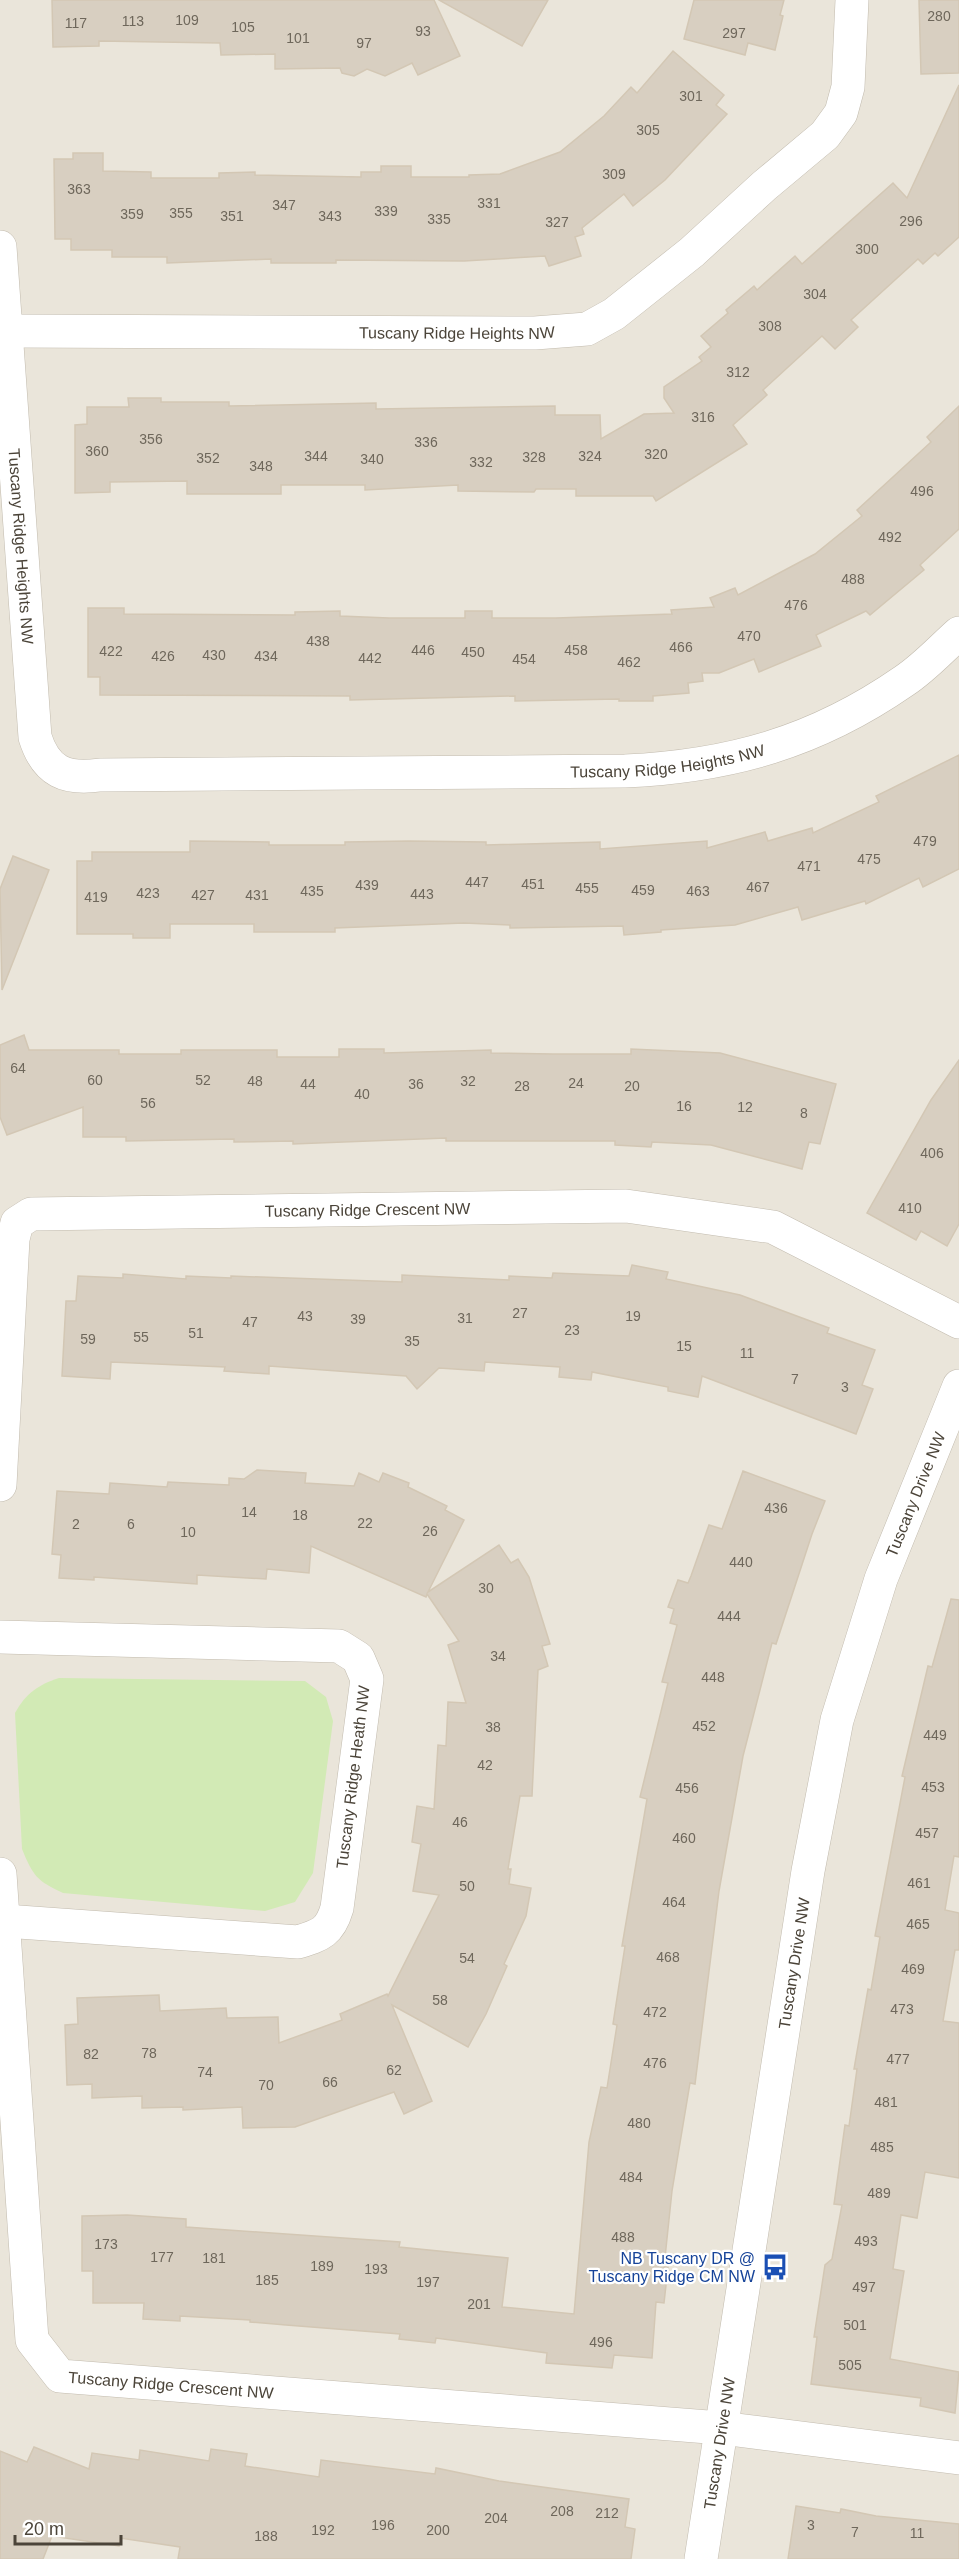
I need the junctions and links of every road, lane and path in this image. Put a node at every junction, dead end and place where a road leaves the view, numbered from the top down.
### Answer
1 (852, 0) edge
2 (0, 247) edge
3 (7, 331) junction
4 (959, 633) edge
5 (959, 1322) edge
6 (959, 1386) edge
7 (0, 1485) edge
8 (0, 1636) edge
9 (0, 1874) edge
10 (5, 1921) junction
11 (721, 2428) junction
12 (959, 2458) edge
13 (701, 2559) edge

1 - 3 street, Tuscany Ridge Heights NW
2 - 3 street
3 - 4 street, Tuscany Ridge Heights NW
5 - 7 street, Tuscany Ridge Crescent NW
6 - 11 street, Tuscany Drive NW
8 - 10 street, Tuscany Ridge Heath NW
9 - 10 street, Tuscany Ridge Crescent NW
10 - 11 street, Tuscany Ridge Crescent NW
11 - 12 street, Tuscany Ridge Crescent NW
11 - 13 street, Tuscany Drive NW

